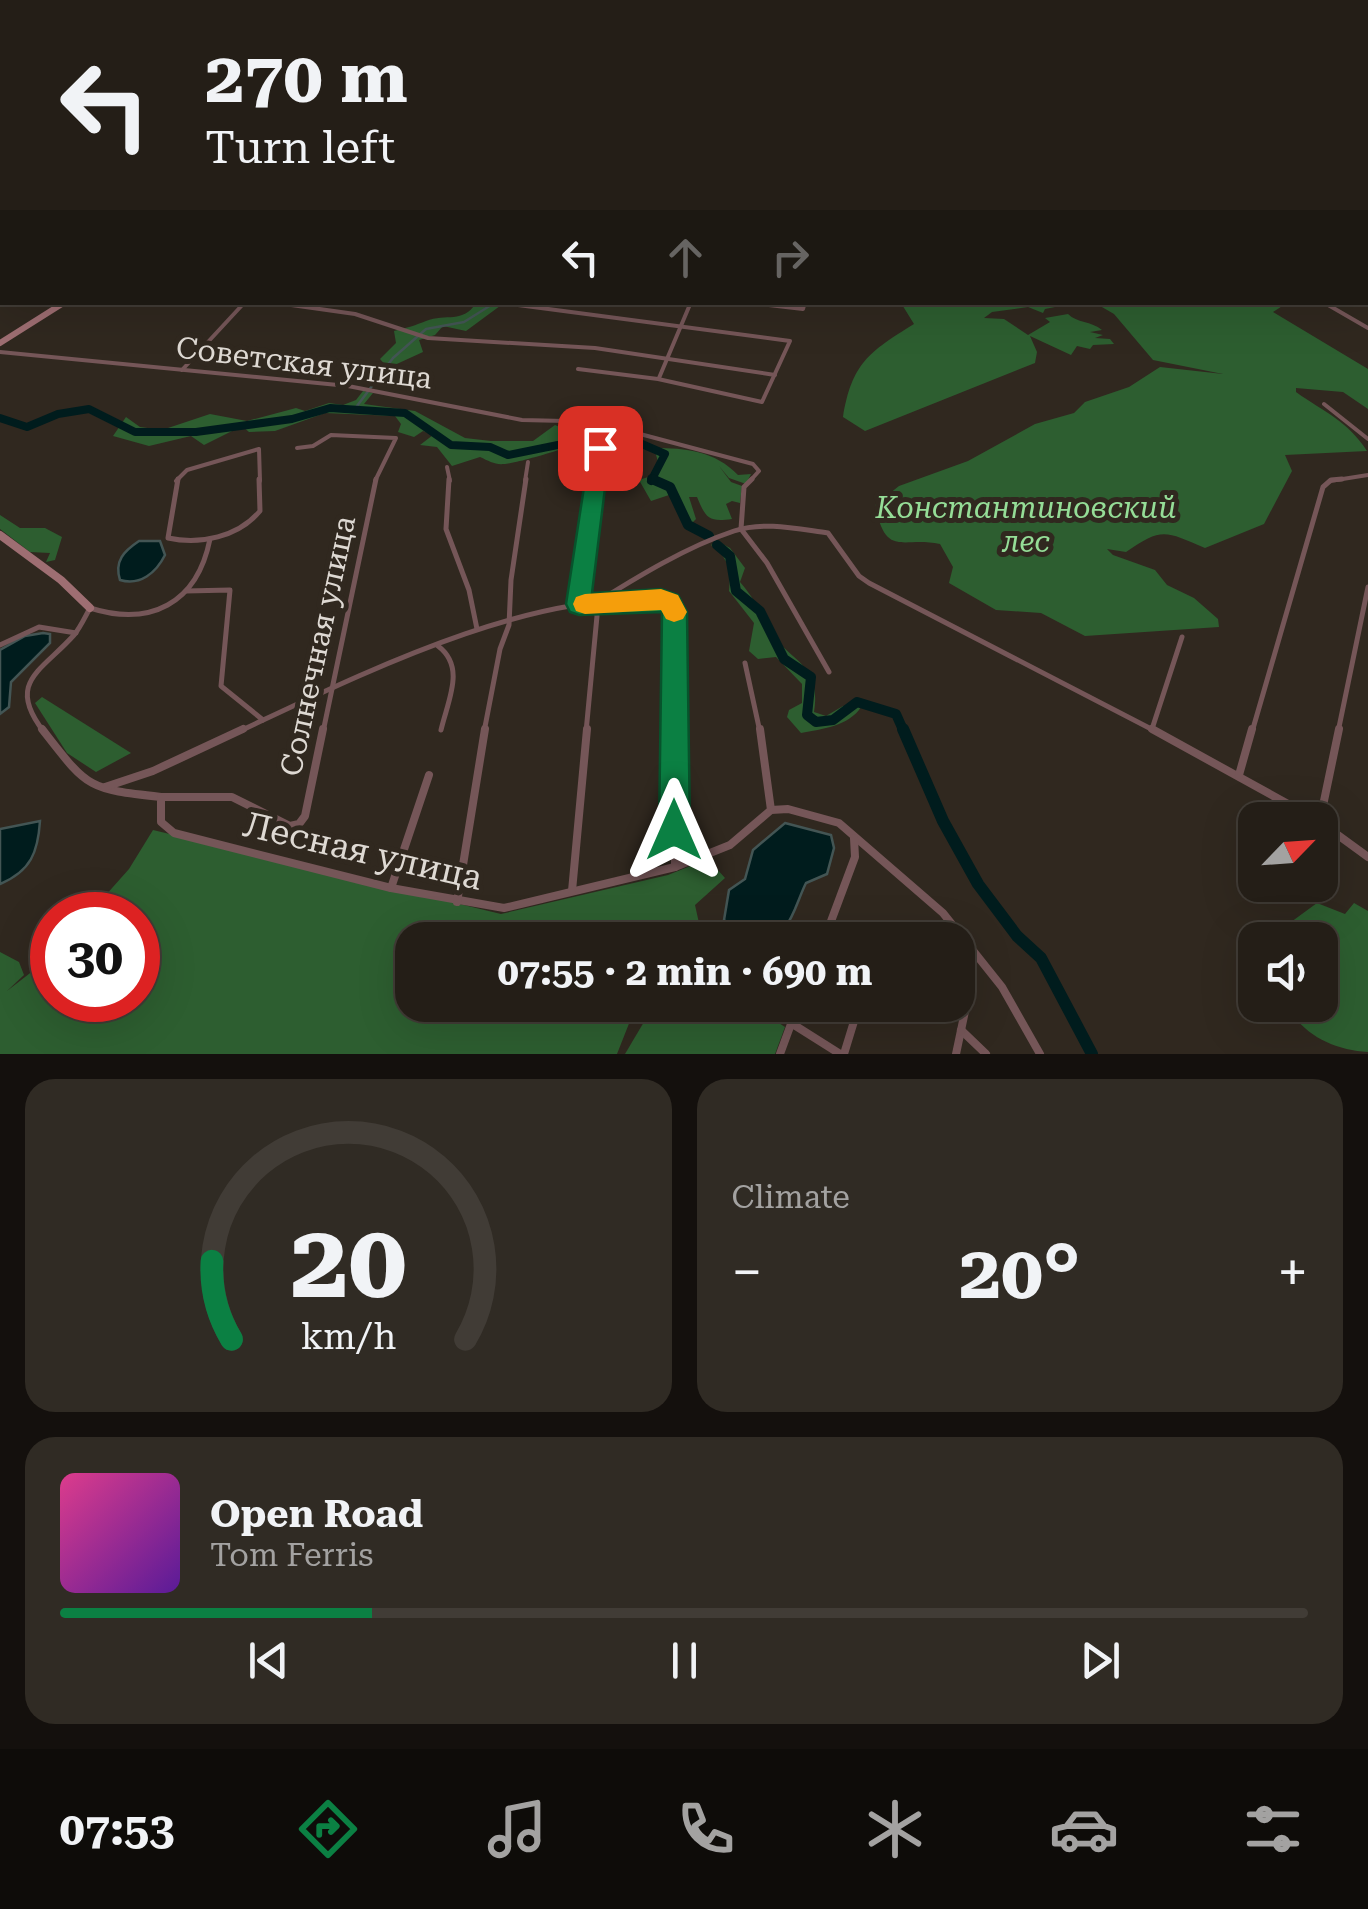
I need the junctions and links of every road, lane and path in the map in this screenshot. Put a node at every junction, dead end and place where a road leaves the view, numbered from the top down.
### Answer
1 (63, 305) edge
2 (242, 305) edge
3 (291, 305) edge
4 (518, 305) dead end
5 (690, 305) edge
6 (1329, 305) edge
7 (681, 326) junction
8 (1368, 328) edge
9 (0, 343) edge
10 (0, 352) edge
11 (666, 359) junction
12 (578, 370) dead end
13 (181, 371) junction
14 (774, 375) junction
15 (658, 379) junction
16 (1324, 404) dead end
17 (1368, 439) edge
18 (296, 448) dead end
19 (600, 448) dead end
20 (528, 462) dead end
21 (446, 468) dead end
22 (1368, 475) edge
23 (741, 529) junction
24 (0, 535) edge
25 (210, 539) junction
26 (1368, 587) edge
27 (186, 591) junction
28 (579, 604) junction
29 (594, 604) junction
30 (90, 608) junction
31 (509, 618) junction
32 (477, 629) junction
33 (76, 634) junction
34 (1182, 638) dead end
35 (0, 645) edge
36 (438, 646) junction
37 (745, 662) dead end
38 (829, 672) dead end
39 (329, 689) junction
40 (263, 720) junction
41 (1152, 729) junction
42 (442, 730) dead end
43 (429, 775) dead end
44 (1239, 776) junction
45 (102, 788) junction
46 (161, 797) junction
47 (1285, 802) edge
48 (1323, 802) edge
49 (771, 810) junction
50 (1338, 835) edge
51 (854, 838) junction
52 (1368, 857) edge
53 (674, 867) junction
54 (391, 888) junction
55 (572, 891) junction
56 (457, 902) junction
57 (831, 922) edge
58 (853, 1022) edge
59 (963, 1022) edge
60 (791, 1023) joint
61 (962, 1030) junction
62 (780, 1054) edge
63 (842, 1054) edge
64 (956, 1054) edge
65 (986, 1054) edge
66 (1040, 1054) edge

1 - 9 street
2 - 13 street
3 - 11 street
4 - 7 street
5 - 7 street
6 - 8 street
7 - 11 street
7 - 14 street
10 - 13 street, Советская улица
11 - 14 street
11 - 15 street
12 - 15 street
13 - 23 street, Советская улица
14 - 15 street
16 - 17 street
18 - 39 street, Солнечная улица
19 - 28 street
20 - 31 street
21 - 32 street
22 - 44 street
23 - 29 street
23 - 38 street
23 - 41 street
24 - 30 street
25 - 25 street
25 - 27 street
26 - 48 street
27 - 30 street
27 - 40 street
28 - 29 street
28 - 31 street
29 - 53 street
29 - 55 street
30 - 33 street
31 - 32 street
31 - 56 street
32 - 36 street
33 - 35 street
33 - 45 street
34 - 41 street
36 - 39 street
36 - 42 street
37 - 49 street
39 - 40 street
39 - 46 street, Солнечная улица
40 - 45 street
41 - 44 street
43 - 54 street
44 - 47 street
45 - 46 street
46 - 54 street, Лесная улица
49 - 51 street
49 - 53 street, Лесная улица
50 - 52 street
51 - 57 street
51 - 66 street
53 - 55 street, Лесная улица
54 - 56 street, Лесная улица
55 - 56 street, Лесная улица
58 - 63 street
59 - 61 street
60 - 62 street
60 - 63 street
61 - 64 street
61 - 65 street

